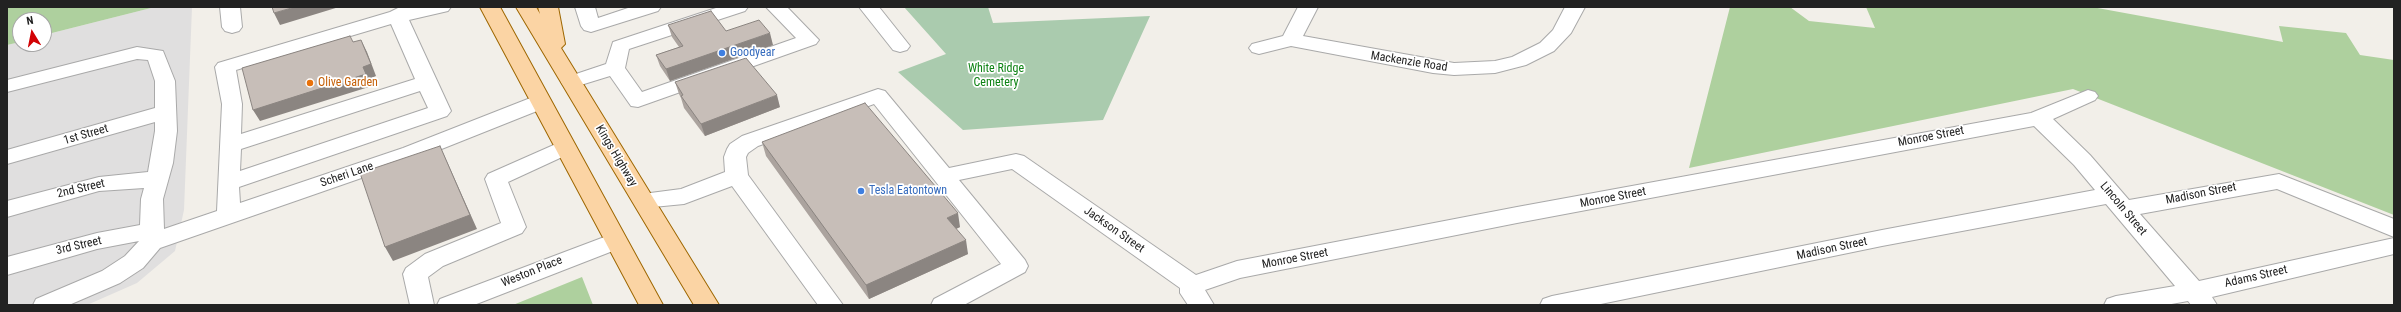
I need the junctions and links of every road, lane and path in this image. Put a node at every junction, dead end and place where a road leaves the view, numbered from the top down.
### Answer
1 (230, 7) edge
2 (442, 7) edge
3 (526, 7) edge
4 (548, 7) edge
5 (585, 7) edge
6 (651, 7) edge
7 (738, 7) edge
8 (776, 7) edge
9 (868, 7) edge
10 (1308, 7) edge
11 (1574, 7) edge
12 (489, 8) edge
13 (406, 11) edge
14 (232, 27) dead end
15 (1291, 40) junction
16 (900, 46) dead end
17 (1259, 48) dead end
18 (559, 63) junction
19 (615, 68) junction
20 (426, 82) junction
21 (571, 82) junction
22 (7, 86) edge
23 (2088, 96) dead end
24 (540, 102) junction
25 (165, 112) junction
26 (2036, 119) junction
27 (230, 145) junction
28 (565, 147) junction
29 (7, 158) edge
30 (737, 176) junction
31 (944, 176) junction
32 (157, 178) junction
33 (228, 183) junction
34 (643, 200) junction
35 (2117, 202) junction
36 (7, 209) edge
37 (229, 216) junction
38 (2394, 229) edge
39 (152, 237) junction
40 (616, 241) junction
41 (2394, 246) edge
42 (7, 266) edge
43 (1197, 295) edge
44 (2199, 298) edge
45 (45, 305) edge
46 (422, 305) edge
47 (448, 305) edge
48 (652, 305) edge
49 (707, 305) edge
50 (831, 305) edge
51 (943, 305) edge
52 (1552, 305) edge
53 (2116, 305) edge

1 - 14 street
2 - 13 street
3 - 18 main road, Kings Highway
4 - 18 main road
5 - 6 street
7 - 19 street
8 - 19 street
9 - 16 street
10 - 15 street
11 - 15 street, Mackenzie Road
12 - 24 main road
13 - 20 street
13 - 27 street
15 - 17 street
18 - 21 main road, Kings Highway
19 - 21 street
20 - 27 street
20 - 33 street
21 - 34 main road, Kings Highway
22 - 25 street
23 - 26 street, Monroe Street
24 - 28 main road
24 - 37 street, Scheri Lane
25 - 29 street, 1st Street
25 - 32 street
26 - 35 street, Lincoln Street
26 - 43 street, Monroe Street
27 - 33 street
28 - 40 main road
28 - 46 street
30 - 31 street
30 - 34 street
30 - 50 street
31 - 43 street, Jackson Street
31 - 51 street
32 - 36 street, 2nd Street
32 - 39 street
33 - 37 street
34 - 49 main road, Kings Highway
35 - 38 street, Madison Street
35 - 44 street, Lincoln Street
35 - 52 street, Madison Street
37 - 39 street, Scheri Lane
39 - 42 street, 3rd Street
39 - 45 street, Scheri Lane
40 - 47 street, Weston Place
40 - 48 main road
41 - 44 street, Adams Street
44 - 53 street, Adams Street

